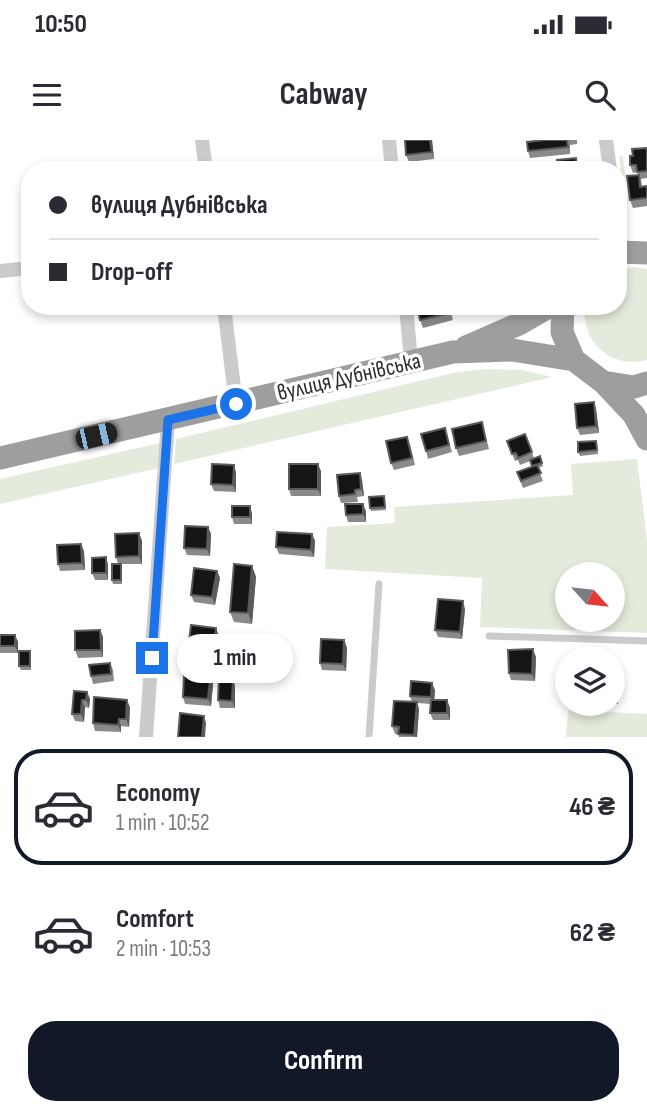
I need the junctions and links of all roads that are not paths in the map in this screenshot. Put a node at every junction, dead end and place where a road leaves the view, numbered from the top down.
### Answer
1 (202, 140) edge
2 (389, 140) edge
3 (606, 140) edge
4 (205, 161) edge
5 (391, 161) edge
6 (609, 161) edge
7 (627, 247) edge
8 (647, 253) edge
9 (21, 269) edge
10 (0, 271) edge
11 (225, 315) edge
12 (407, 315) edge
13 (534, 315) edge
14 (563, 315) edge
15 (453, 352) junction
16 (575, 360) junction
17 (411, 361) junction
18 (603, 382) junction
19 (647, 383) edge
20 (236, 404) junction
21 (168, 420) junction
22 (647, 439) edge
23 (0, 458) edge
24 (379, 584) dead end
25 (489, 636) dead end
26 (647, 641) edge
27 (146, 737) edge
28 (369, 737) edge

1 - 4 street
2 - 5 street
3 - 6 street
7 - 8 highway
9 - 10 street
11 - 20 street
12 - 17 street
13 - 15 highway
14 - 16 highway
15 - 16 highway
15 - 17 highway, вулиця Дубнівська
16 - 18 highway
17 - 20 highway, вулиця Дубнівська
18 - 19 highway
18 - 22 highway
20 - 21 highway, вулиця Дубнівська
21 - 23 highway, вулиця Дубнівська
21 - 27 street
24 - 28 lane
25 - 26 lane

